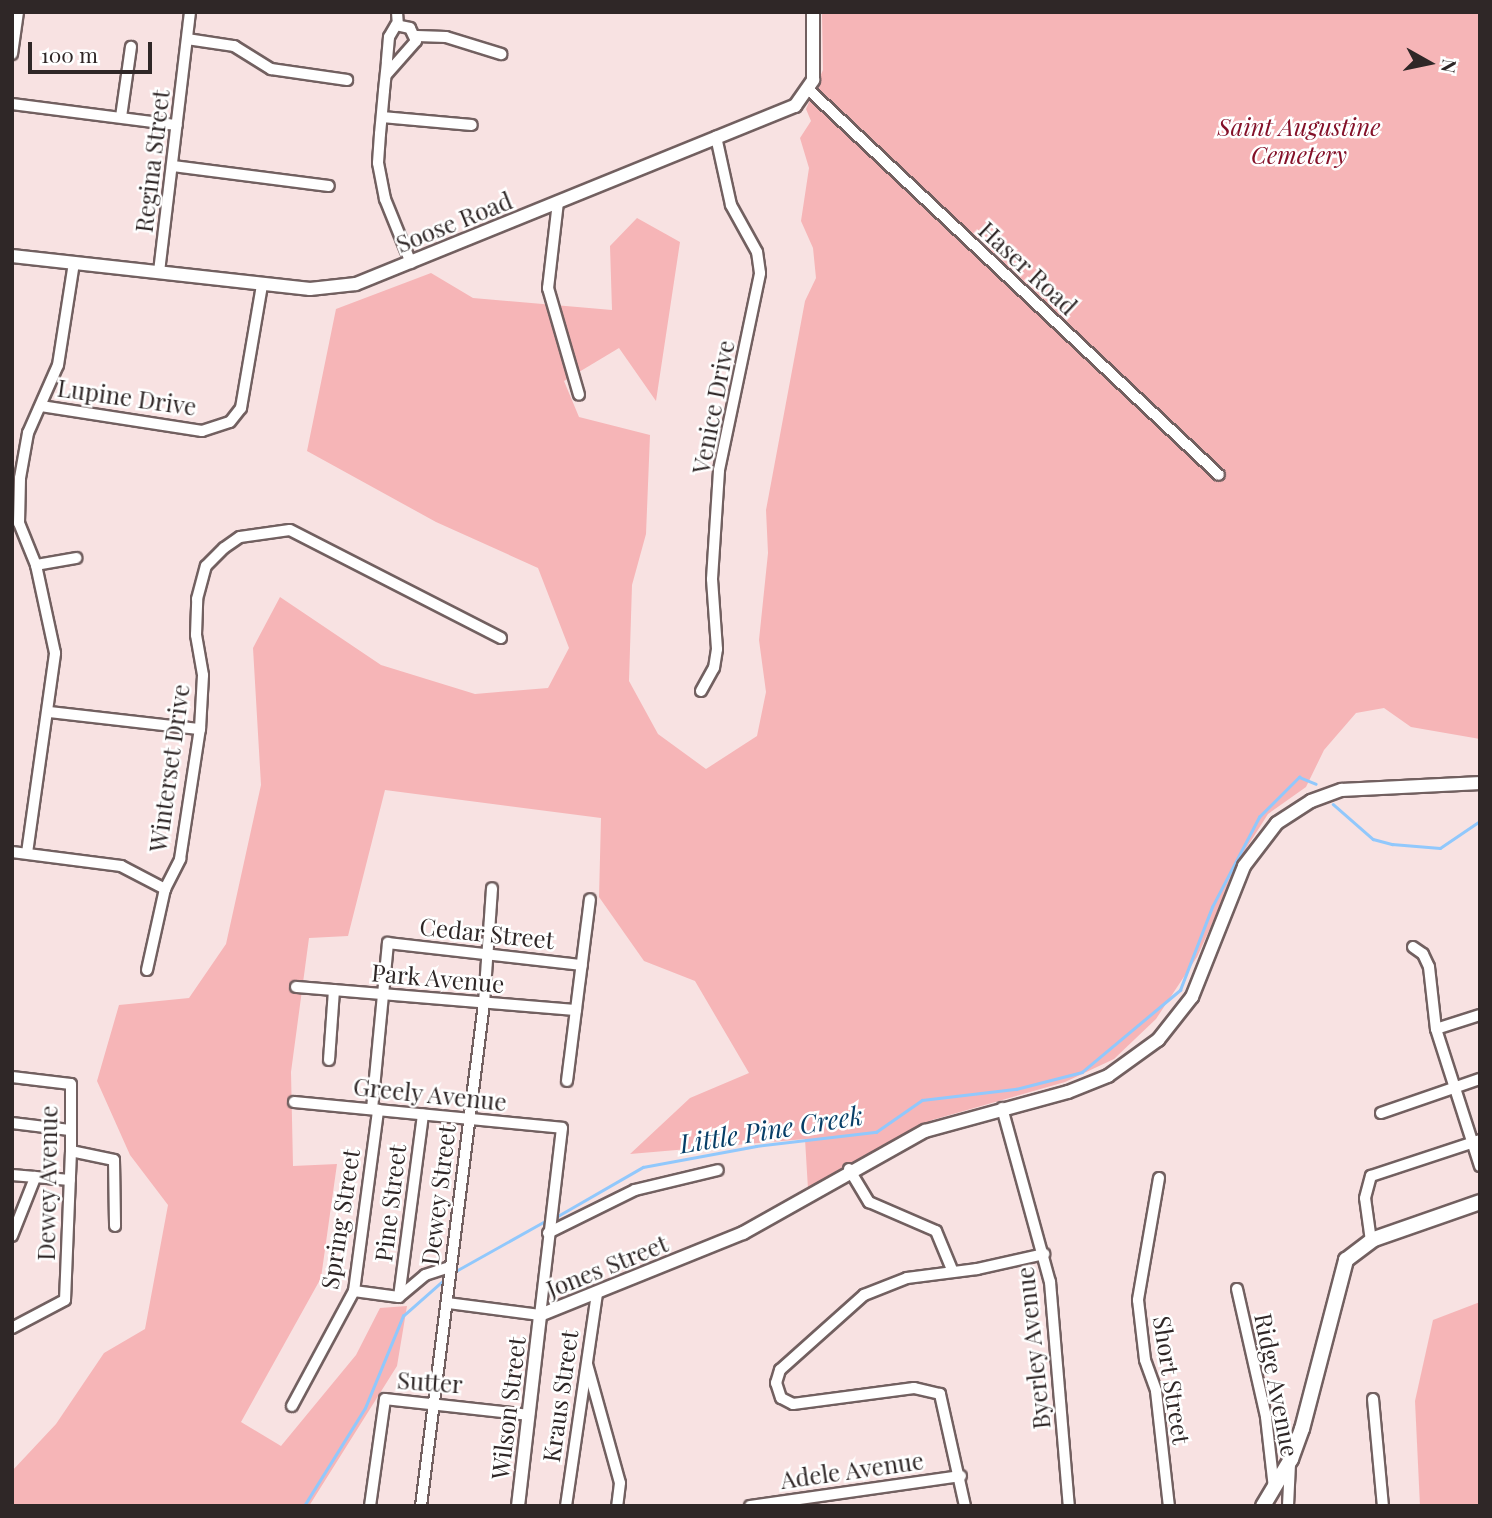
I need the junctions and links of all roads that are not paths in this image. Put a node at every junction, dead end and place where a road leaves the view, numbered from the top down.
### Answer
1 (18, 12) edge
2 (190, 12) edge
3 (397, 12) edge
4 (813, 12) edge
5 (398, 25) junction
6 (417, 36) junction
7 (187, 39) junction
8 (131, 47) dead end
9 (12, 54) edge
10 (501, 54) dead end
11 (386, 75) junction
12 (347, 80) dead end
13 (809, 90) junction
14 (12, 104) edge
15 (121, 117) junction
16 (382, 117) junction
17 (177, 125) junction
18 (472, 125) dead end
19 (716, 137) junction
20 (173, 166) junction
21 (329, 186) dead end
22 (558, 202) junction
23 (12, 256) edge
24 (74, 263) junction
25 (411, 263) junction
26 (159, 272) junction
27 (261, 285) junction
28 (579, 394) dead end
29 (41, 406) junction
30 (1219, 475) dead end
31 (76, 558) dead end
32 (36, 565) junction
33 (501, 638) dead end
34 (701, 691) dead end
35 (50, 712) junction
36 (200, 729) junction
37 (1480, 783) edge
38 (12, 852) edge
39 (27, 853) junction
40 (492, 888) dead end
41 (165, 889) junction
42 (590, 899) dead end
43 (388, 943) joint
44 (1413, 947) dead end
45 (486, 954) junction
46 (582, 965) junction
47 (147, 970) dead end
48 (296, 987) dead end
49 (334, 990) junction
50 (383, 994) junction
51 (484, 1003) junction
52 (576, 1010) junction
53 (1480, 1015) edge
54 (1436, 1029) junction
55 (329, 1060) dead end
56 (12, 1077) edge
57 (1480, 1079) edge
58 (566, 1082) dead end
59 (1453, 1087) junction
60 (294, 1102) dead end
61 (1002, 1108) junction
62 (375, 1110) junction
63 (1381, 1114) dead end
64 (423, 1115) junction
65 (469, 1119) junction
66 (12, 1123) edge
67 (70, 1130) junction
68 (1476, 1141) edge
69 (71, 1151) junction
70 (1480, 1166) edge
71 (849, 1169) junction
72 (718, 1170) dead end
73 (12, 1175) edge
74 (35, 1178) junction
75 (1159, 1178) dead end
76 (70, 1180) junction
77 (1480, 1202) edge
78 (115, 1226) dead end
79 (549, 1228) junction
80 (12, 1236) edge
81 (1371, 1241) junction
82 (1044, 1254) junction
83 (450, 1267) junction
84 (953, 1272) junction
85 (1237, 1289) dead end
86 (355, 1291) junction
87 (597, 1293) junction
88 (399, 1297) junction
89 (447, 1303) junction
90 (540, 1315) junction
91 (12, 1328) edge
92 (586, 1358) junction
93 (1373, 1399) dead end
94 (434, 1401) junction
95 (292, 1406) dead end
96 (529, 1415) junction
97 (1291, 1459) junction
98 (961, 1476) junction
99 (1274, 1489) junction
100 (370, 1506) edge
101 (421, 1506) edge
102 (518, 1506) edge
103 (566, 1506) edge
104 (617, 1506) edge
105 (750, 1506) edge
106 (965, 1506) edge
107 (1069, 1506) edge
108 (1169, 1506) edge
109 (1263, 1506) edge
110 (1288, 1506) edge
111 (1383, 1506) edge

1 - 9 street
2 - 7 street, Regina Street
3 - 5 street
4 - 13 street
5 - 6 street
5 - 11 street
6 - 10 street
6 - 11 street
7 - 12 street
7 - 17 street, Regina Street
8 - 15 street
11 - 16 street
13 - 19 street, Soose Road
13 - 30 street, Haser Road
14 - 15 street
15 - 17 street
16 - 18 street
16 - 25 street
17 - 20 street, Regina Street
19 - 22 street, Soose Road
19 - 34 street, Venice Drive
20 - 21 street
20 - 26 street, Regina Street
22 - 25 street, Soose Road
22 - 28 street
23 - 24 street, Soose Road
24 - 26 street, Soose Road
24 - 29 street
25 - 27 street, Soose Road
26 - 27 street, Soose Road
27 - 29 street, Lupine Drive
29 - 32 street
31 - 32 street
32 - 35 street
33 - 36 street, Winterset Drive
35 - 36 street
35 - 39 street
36 - 41 street, Winterset Drive
37 - 61 street, Jones Street
38 - 39 street
39 - 41 street
40 - 45 street, Dewey Street
41 - 47 street, Winterset Drive
42 - 46 street
43 - 45 street, Cedar Street
43 - 50 street, Spring Street
44 - 54 street
45 - 46 street, Cedar Street
45 - 51 street, Dewey Street
46 - 52 street
48 - 49 street, Park Avenue
49 - 50 street, Park Avenue
49 - 55 street
50 - 51 street, Park Avenue
50 - 62 street, Spring Street
51 - 52 street, Park Avenue
51 - 65 street, Dewey Street
52 - 58 street
53 - 54 street
54 - 59 street
56 - 67 street, Dewey Avenue
57 - 59 street
59 - 63 street
59 - 68 street
60 - 62 street, Greely Avenue
61 - 71 street, Jones Street
61 - 82 street, Byerley Avenue
62 - 64 street, Greely Avenue
62 - 86 street, Spring Street
64 - 65 street, Greely Avenue
64 - 88 street, Pine Street
65 - 79 street, Greely Avenue
65 - 83 street, Dewey Street
66 - 67 street
67 - 69 street, Dewey Avenue
68 - 70 street
68 - 81 street
69 - 76 street, Dewey Avenue
69 - 78 street
71 - 84 street
71 - 87 street, Jones Street
72 - 79 street
73 - 74 street
74 - 76 street
74 - 80 street
75 - 108 street, Short Street
76 - 91 street, Dewey Avenue
77 - 81 main road
79 - 90 street
81 - 97 main road
82 - 84 street
82 - 107 street, Byerley Avenue
83 - 88 street
83 - 89 street, Dewey Street
84 - 98 street
85 - 99 street, Ridge Avenue
86 - 88 street
86 - 95 street, Spring Street
87 - 90 street, Jones Street
87 - 92 street, Kraus Street
89 - 90 street, Jones Street
89 - 94 street, Dewey Street
90 - 96 street, Wilson Street
92 - 103 street, Kraus Street
92 - 104 street
93 - 111 street
94 - 96 street, Sutter
94 - 100 street, Sutter
94 - 101 street, Dewey Street
96 - 102 street, Wilson Street
97 - 99 main road
97 - 110 street
98 - 105 street, Adele Avenue
98 - 106 street
99 - 109 main road

